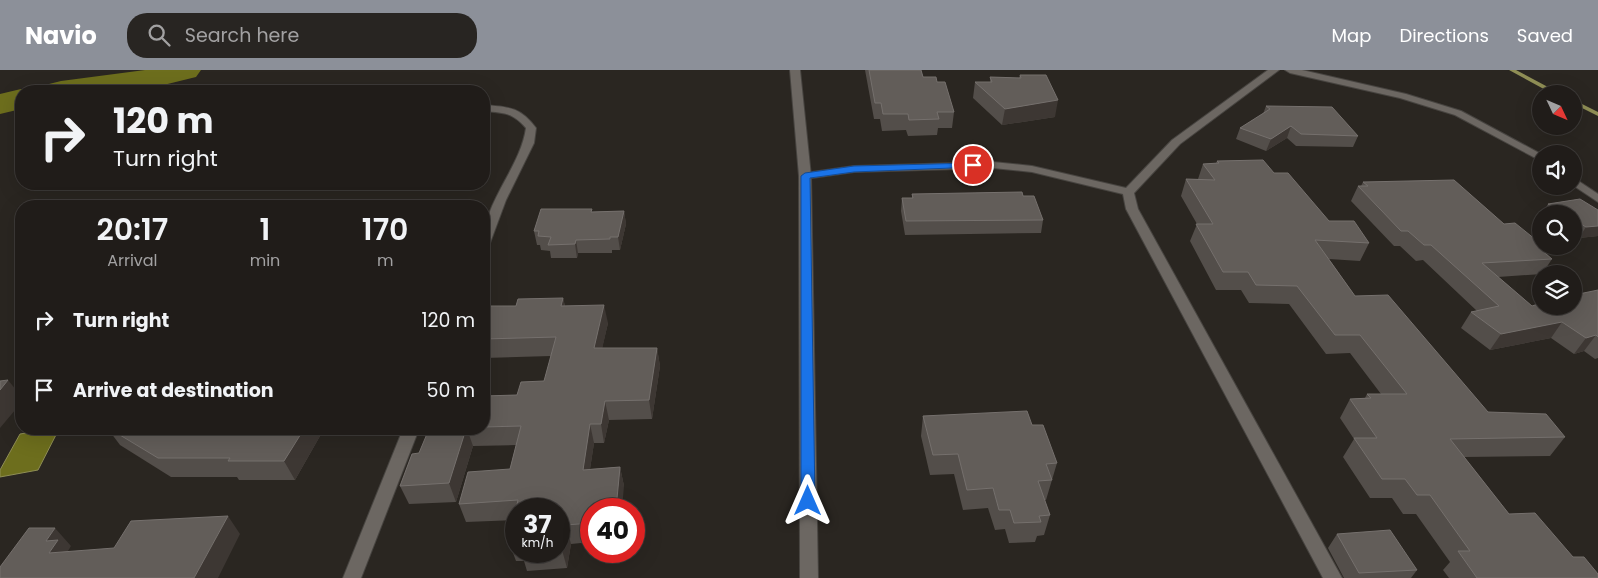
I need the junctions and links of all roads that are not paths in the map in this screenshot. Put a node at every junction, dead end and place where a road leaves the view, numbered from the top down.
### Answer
1 (795, 70) edge
2 (1274, 70) edge
3 (1290, 70) edge
4 (490, 109) edge
5 (1532, 153) edge
6 (805, 176) junction
7 (1582, 187) edge
8 (1128, 192) junction
9 (1598, 199) edge
10 (490, 226) edge
11 (409, 435) edge
12 (352, 578) edge
13 (808, 578) edge
14 (1333, 578) edge

1 - 6 street
2 - 8 street
3 - 5 street
4 - 10 street
6 - 8 street
6 - 13 street
7 - 9 street
8 - 14 street
11 - 12 street

